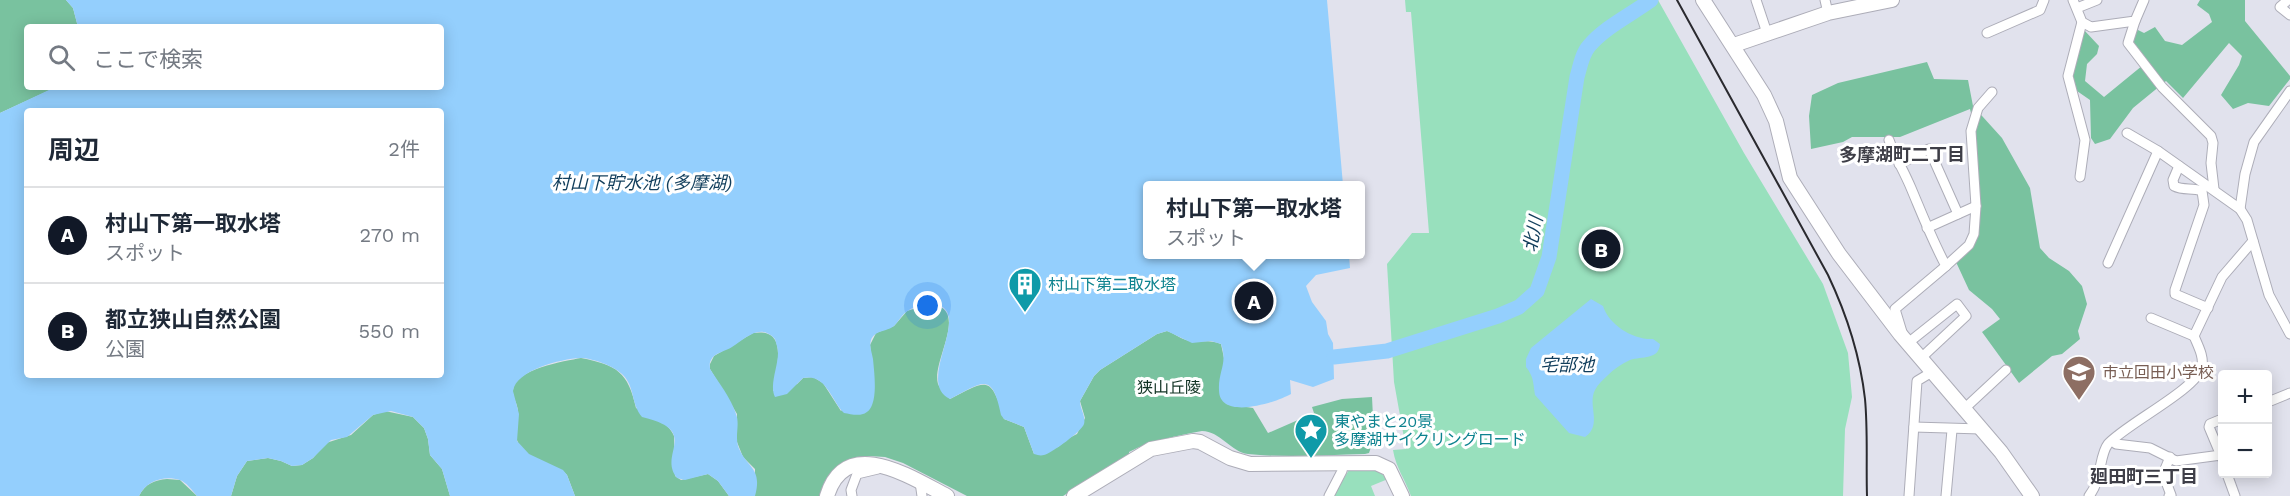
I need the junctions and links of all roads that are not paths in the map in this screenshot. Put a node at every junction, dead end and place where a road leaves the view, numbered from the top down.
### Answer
1 (1704, 0) edge
2 (1756, 0) edge
3 (1892, 0) edge
4 (2044, 0) edge
5 (2097, 0) edge
6 (2144, 0) edge
7 (2288, 0) edge
8 (2075, 4) edge
9 (1826, 6) edge
10 (2290, 15) edge
11 (2135, 21) junction
12 (2082, 22) junction
13 (1767, 33) junction
14 (1987, 33) dead end
15 (1734, 45) junction
16 (1992, 92) dead end
17 (2290, 93) edge
18 (2127, 134) dead end
19 (1889, 140) dead end
20 (2158, 151) junction
21 (1899, 164) junction
22 (2179, 166) junction
23 (2080, 177) dead end
24 (2214, 189) junction
25 (1976, 206) junction
26 (2241, 209) junction
27 (1958, 214) junction
28 (1927, 228) junction
29 (2253, 241) junction
30 (2108, 263) dead end
31 (1946, 266) junction
32 (2208, 308) junction
33 (2151, 318) dead end
34 (2290, 334) edge
35 (2194, 336) junction
36 (1904, 338) junction
37 (1921, 358) junction
38 (2006, 370) dead end
39 (1932, 372) junction
40 (2290, 393) edge
41 (2272, 400) edge
42 (1964, 409) junction
43 (2218, 421) edge
44 (1914, 427) junction
45 (1952, 429) junction
46 (1981, 429) junction
47 (2112, 441) junction
48 (2218, 448) edge
49 (2170, 457) junction
50 (2218, 458) edge
51 (1344, 462) junction
52 (889, 466) junction
53 (2228, 478) edge
54 (921, 489) edge
55 (827, 496) edge
56 (852, 496) edge
57 (947, 496) edge
58 (1074, 496) edge
59 (1329, 496) edge
60 (1402, 496) edge
61 (1909, 496) edge
62 (1946, 496) edge
63 (2032, 496) edge
64 (2089, 496) edge
65 (2169, 496) edge
66 (2235, 496) edge

1 - 15 street
2 - 13 street
3 - 9 street
4 - 14 street
5 - 8 street
6 - 11 street
7 - 10 street
8 - 12 street
9 - 13 street
11 - 12 street
11 - 24 street
12 - 23 street
13 - 15 street
15 - 36 street
16 - 25 street
17 - 26 street
18 - 20 street
19 - 21 street
20 - 22 street
20 - 30 street
21 - 27 street
21 - 28 street
22 - 24 street
22 - 32 street
24 - 26 street
25 - 27 street
25 - 31 street
26 - 29 street
27 - 28 street
28 - 31 street
29 - 32 street
29 - 34 street
31 - 36 street
32 - 35 street
33 - 35 street
35 - 47 street
36 - 37 street
36 - 37 street
37 - 39 street
38 - 42 street
39 - 42 street
39 - 44 street
40 - 41 street
42 - 46 street
43 - 48 street
44 - 45 street
44 - 61 street
45 - 46 street
45 - 62 street
46 - 63 street
47 - 49 street
47 - 64 street
49 - 50 street
49 - 65 street
51 - 58 street
51 - 59 street
51 - 60 street
52 - 54 street
52 - 55 street
52 - 56 street
53 - 66 street
54 - 57 street

